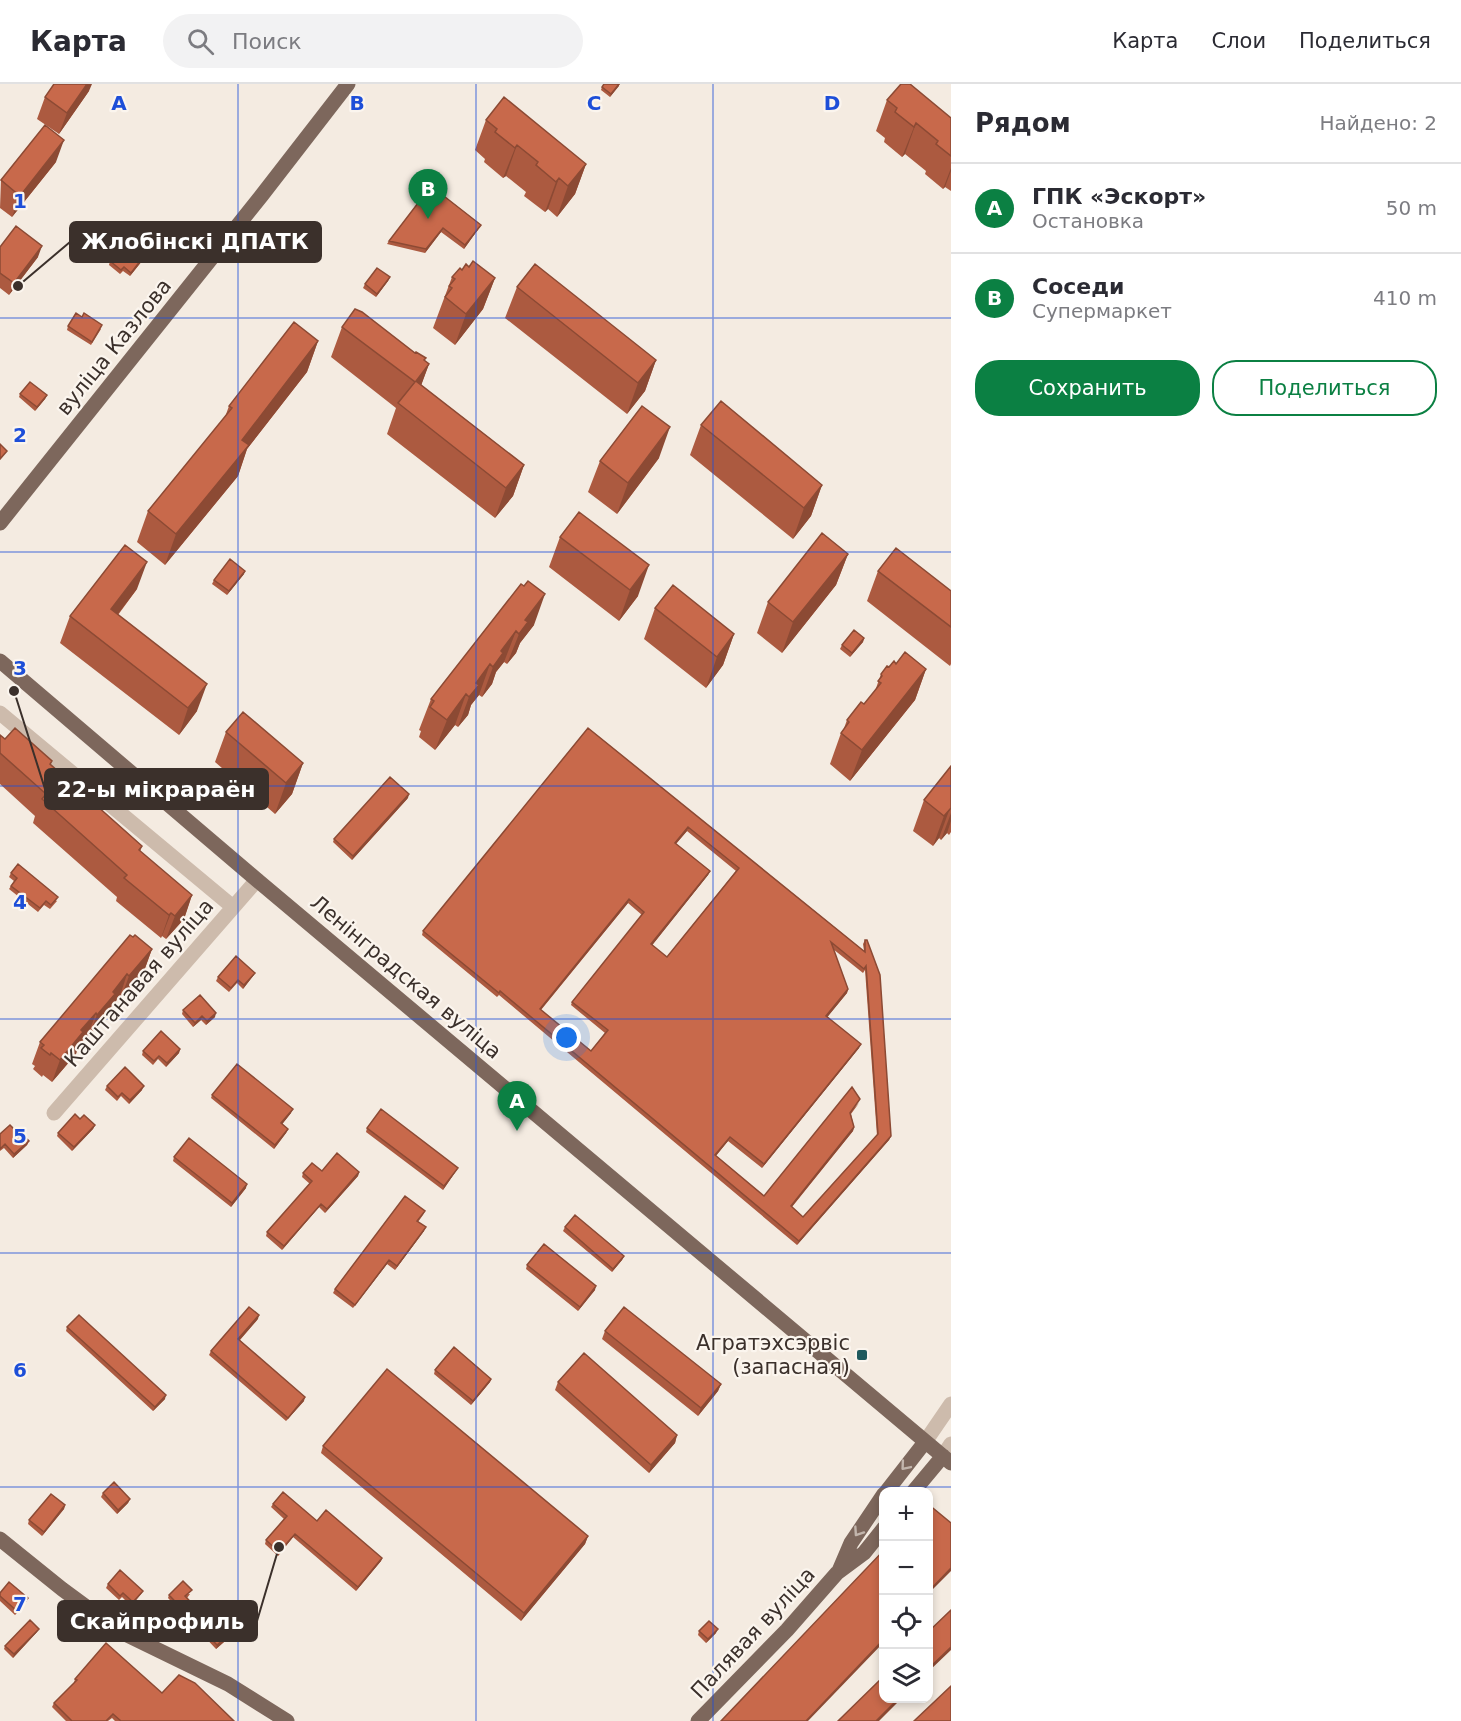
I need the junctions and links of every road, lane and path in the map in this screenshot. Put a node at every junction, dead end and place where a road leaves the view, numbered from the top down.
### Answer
1 (348, 84) edge
2 (0, 523) edge
3 (0, 661) edge
4 (0, 713) edge
5 (257, 880) junction
6 (233, 907) junction
7 (54, 1113) dead end
8 (951, 1404) edge
9 (925, 1442) junction
10 (948, 1454) edge
11 (890, 1487) edge
12 (917, 1487) edge
13 (879, 1502) edge
14 (879, 1534) edge
15 (0, 1539) edge
16 (837, 1573) junction
17 (287, 1721) edge
18 (698, 1721) edge

1 - 2 main road, вуліца Казлова
3 - 5 main road, Ленінградская вуліца
4 - 6 street
5 - 6 street, Каштанавая вуліца
5 - 9 main road, Ленінградская вуліца
6 - 7 street, Каштанавая вуліца
8 - 9 street
9 - 10 main road, Ленінградская вуліца
9 -> 11 main road, Палявая вуліца
10 - 12 main road
13 -> 16 main road, Палявая вуліца
14 - 16 main road, Палявая вуліца
15 - 17 main road
16 - 18 main road, Палявая вуліца

